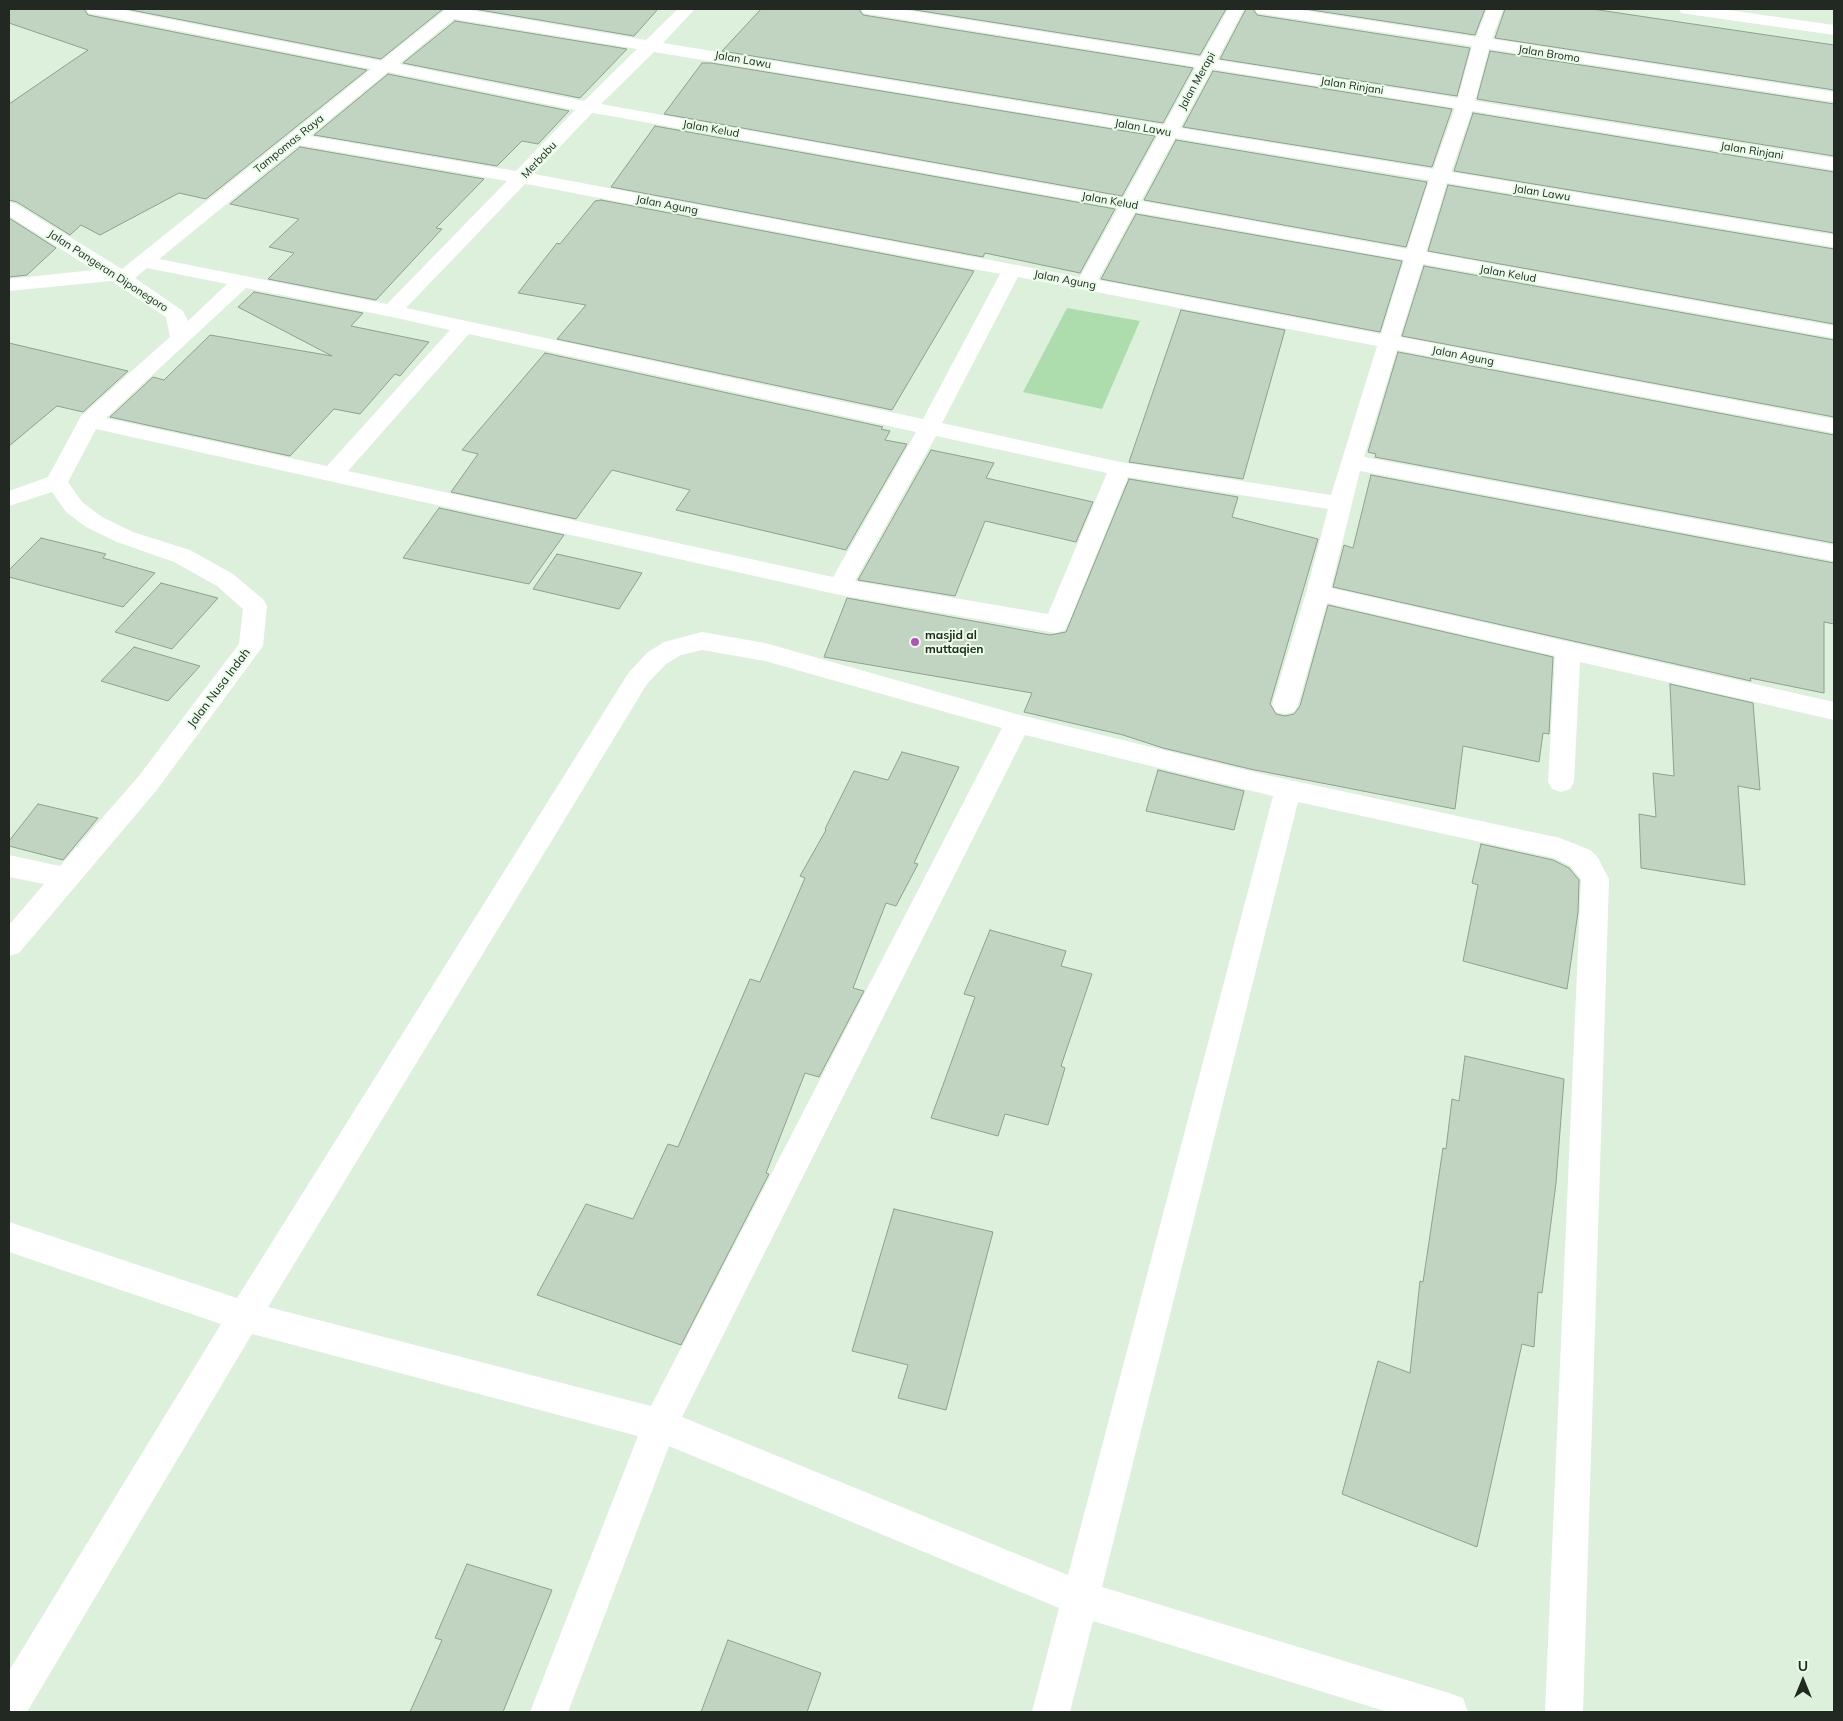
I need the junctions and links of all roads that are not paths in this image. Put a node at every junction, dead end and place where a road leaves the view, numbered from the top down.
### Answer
1 (94, 9) edge
2 (687, 9) edge
3 (869, 9) edge
4 (1236, 9) edge
5 (1263, 9) edge
6 (1495, 9) edge
7 (1687, 9) edge
8 (453, 11) edge
9 (1834, 30) edge
10 (1482, 43) junction
11 (652, 44) junction
12 (1206, 63) junction
13 (386, 66) junction
14 (1834, 97) edge
15 (1465, 105) junction
16 (588, 106) junction
17 (1168, 132) junction
18 (295, 139) junction
19 (1834, 164) edge
20 (1440, 176) junction
21 (522, 177) junction
22 (1130, 204) junction
23 (9, 208) edge
24 (1834, 242) edge
25 (1416, 258) junction
26 (145, 262) junction
27 (1012, 270) junction
28 (119, 277) junction
29 (241, 282) junction
30 (1086, 284) junction
31 (9, 285) edge
32 (392, 311) junction
33 (464, 327) junction
34 (1834, 332) edge
35 (181, 338) junction
36 (1389, 342) junction
37 (89, 422) junction
38 (1834, 426) edge
39 (929, 428) junction
40 (1352, 462) junction
41 (1120, 469) junction
42 (333, 474) junction
43 (57, 482) junction
44 (9, 499) edge
45 (1341, 504) junction
46 (1834, 553) edge
47 (840, 587) junction
48 (1318, 593) junction
49 (1568, 649) junction
50 (1285, 705) dead end
51 (1834, 710) edge
52 (1018, 723) junction
53 (1561, 782) dead end
54 (1288, 790) junction
55 (9, 866) edge
56 (65, 878) junction
57 (9, 945) edge
58 (9, 1237) edge
59 (244, 1316) junction
60 (660, 1425) junction
61 (1079, 1598) junction
62 (9, 1706) edge
63 (549, 1712) edge
64 (1051, 1712) edge
65 (1449, 1712) edge
66 (1564, 1712) edge

1 - 13 street, Jalan Kelud
2 - 11 street, Merbabu
3 - 12 street, Jalan Rinjani
4 - 12 street, Jalan Merapi
5 - 10 street, Jalan Bromo
6 - 10 street
7 - 9 street
8 - 11 street, Jalan Lawu
8 - 13 street, Tampomas Raya
10 - 14 street, Jalan Bromo
10 - 15 street
11 - 16 street, Merbabu
11 - 17 street, Jalan Lawu
12 - 15 street, Jalan Rinjani
12 - 17 street, Jalan Merapi
13 - 16 street, Jalan Kelud
13 - 18 street, Tampomas Raya
15 - 19 street, Jalan Rinjani
15 - 20 street
16 - 21 street, Merbabu
16 - 22 street, Jalan Kelud
17 - 20 street, Jalan Lawu
17 - 22 street, Jalan Merapi
18 - 21 street, Jalan Agung
18 - 26 street, Tampomas Raya
20 - 24 street, Jalan Lawu
20 - 25 street
21 - 27 street, Jalan Agung
21 - 32 street, Merbabu
22 - 25 street, Jalan Kelud
22 - 30 street, Jalan Merapi
23 - 28 street, Jalan Pangeran Diponegoro
25 - 34 street, Jalan Kelud
25 - 36 street
26 - 28 street, Tampomas Raya
26 - 29 street
27 - 30 street, Jalan Agung
27 - 39 street
28 - 31 street
28 - 35 street, Jalan Pangeran Diponegoro
29 - 32 street
29 - 35 street
30 - 36 street, Jalan Agung
32 - 33 street
33 - 39 street
33 - 42 street
35 - 37 street
36 - 38 street, Jalan Agung
36 - 40 street
37 - 42 street
37 - 43 street
39 - 41 street
39 - 47 street
40 - 45 street
40 - 46 street
41 - 45 street
41 - 47 street
42 - 47 street
43 - 44 street
43 - 56 street, Jalan Nusa Indah
45 - 48 street
48 - 49 street
48 - 50 street
49 - 51 street
49 - 53 street
52 - 54 street
52 - 59 street
52 - 60 street
54 - 61 street
54 - 66 street
55 - 56 street
56 - 57 street, Jalan Nusa Indah
58 - 59 street
59 - 60 street
59 - 62 street
60 - 61 street
60 - 63 street
61 - 64 street
61 - 65 street

